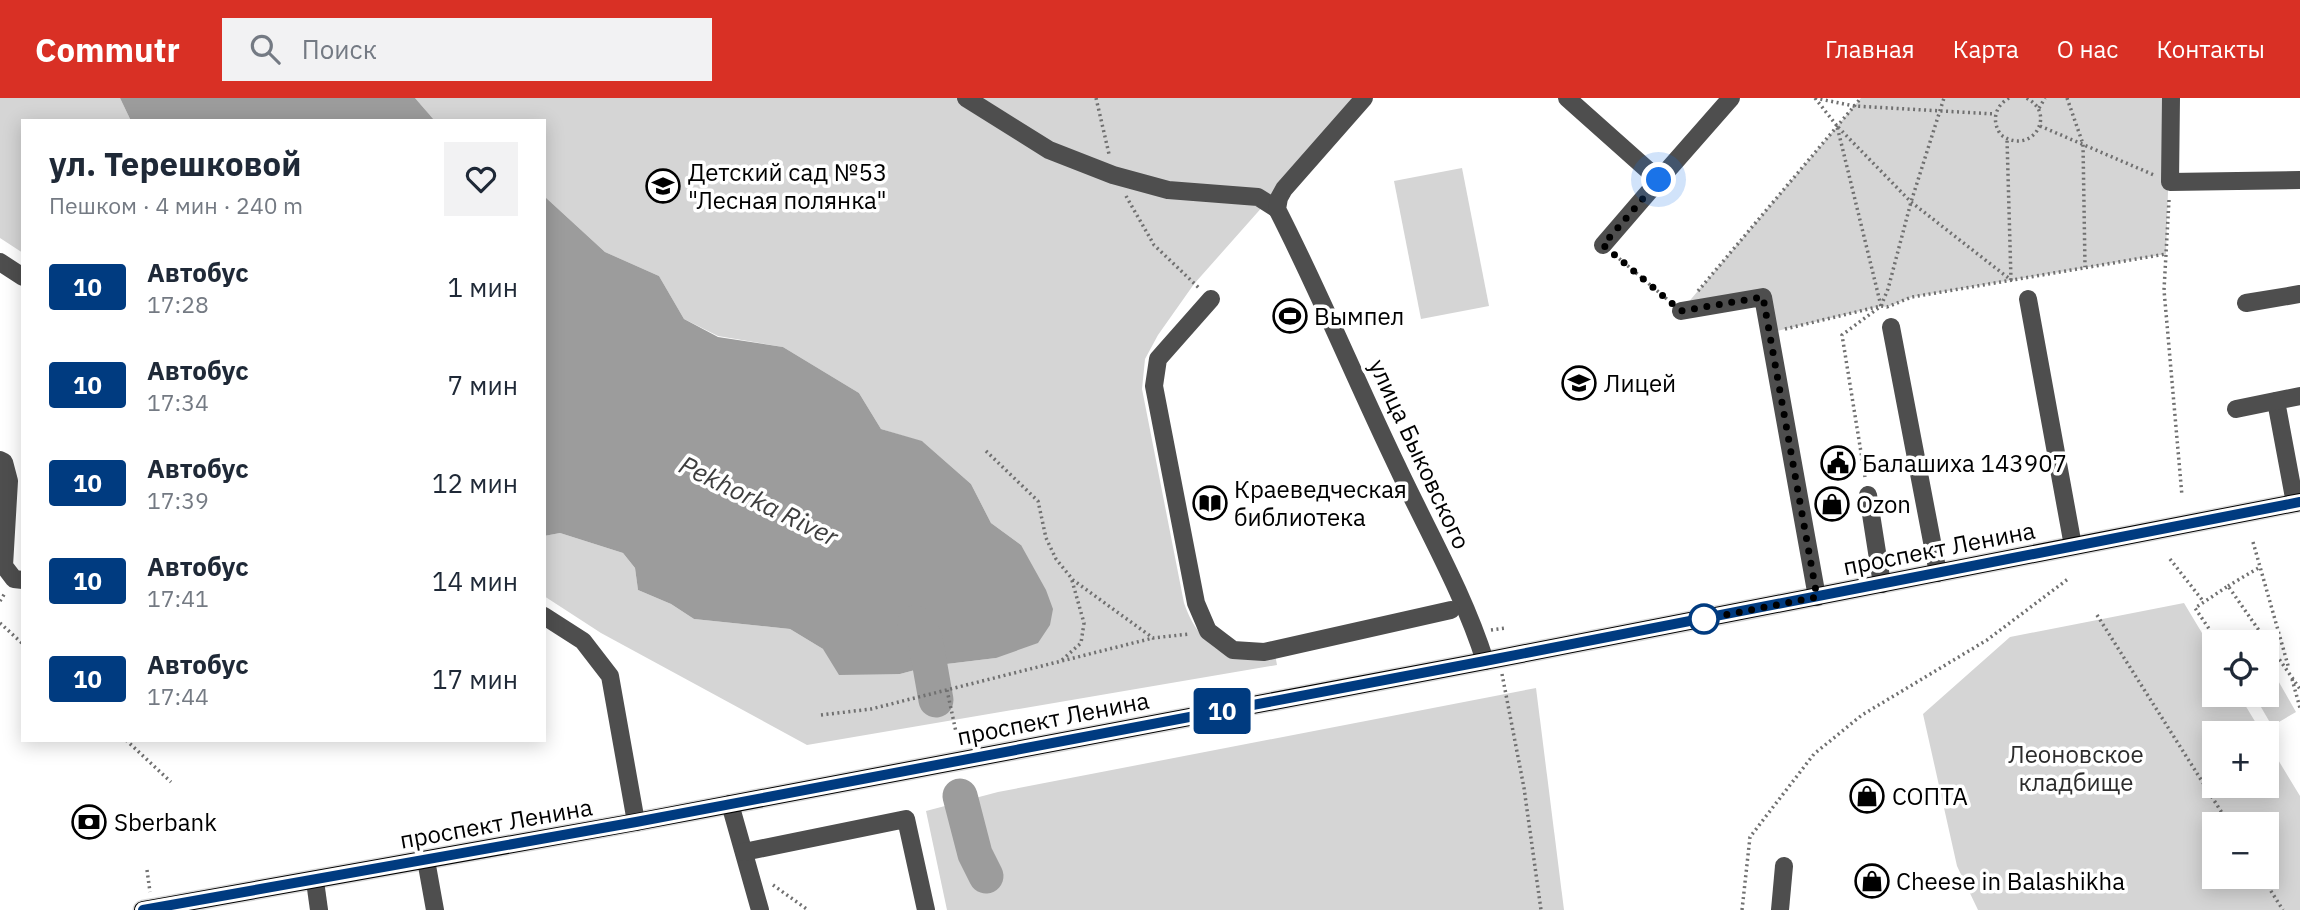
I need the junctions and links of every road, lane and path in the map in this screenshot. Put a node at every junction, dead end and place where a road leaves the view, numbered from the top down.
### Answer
1 (966, 98) edge
2 (1096, 98) edge
3 (1364, 98) edge
4 (1567, 98) edge
5 (1731, 98) edge
6 (1815, 98) edge
7 (1861, 98) edge
8 (1944, 98) edge
9 (2009, 98) edge
10 (2026, 98) edge
11 (2045, 98) edge
12 (2067, 98) edge
13 (2171, 98) edge
14 (1854, 106) junction
15 (2038, 109) junction
16 (1940, 111) junction
17 (1995, 114) junction
18 (1837, 126) junction
19 (2040, 126) junction
20 (2007, 139) junction
21 (2083, 144) junction
22 (1113, 175) junction
23 (1659, 180) junction
24 (2300, 180) edge
25 (2170, 182) junction
26 (1911, 202) junction
27 (1277, 209) junction
28 (1603, 245) joint
29 (2166, 254) junction
30 (0, 262) edge
31 (2085, 267) junction
32 (21, 276) edge
33 (2011, 280) junction
34 (2300, 294) edge
35 (1211, 299) joint
36 (2028, 299) dead end
37 (2246, 303) dead end
38 (1881, 306) junction
39 (1681, 311) junction
40 (1891, 327) dead end
41 (1769, 333) junction
42 (2300, 396) edge
43 (2276, 401) junction
44 (2236, 409) dead end
45 (986, 451) dead end
46 (0, 460) edge
47 (1868, 495) joint
48 (2182, 496) dead end
49 (2298, 502) edge
50 (2253, 542) dead end
51 (2073, 546) junction
52 (2170, 559) dead end
53 (2260, 567) junction
54 (1938, 573) junction
55 (1070, 575) junction
56 (2068, 579) dead end
57 (21, 580) edge
58 (1882, 584) junction
59 (2228, 586) junction
60 (1817, 597) junction
61 (2204, 602) junction
62 (1451, 610) dead end
63 (2096, 615) dead end
64 (546, 617) edge
65 (0, 623) edge
66 (1506, 628) dead end
67 (1492, 630) dead end
68 (2210, 630) edge
69 (2257, 630) edge
70 (1208, 631) junction
71 (1153, 638) junction
72 (21, 642) edge
73 (2279, 660) edge
74 (1485, 661) junction
75 (1060, 662) junction
76 (2290, 672) junction
77 (1505, 688) dead end
78 (2300, 689) edge
79 (947, 690) junction
80 (2300, 708) edge
81 (821, 715) dead end
82 (956, 732) dead end
83 (128, 742) edge
84 (171, 782) dead end
85 (730, 804) junction
86 (2221, 812) edge
87 (636, 822) junction
88 (426, 860) junction
89 (746, 860) junction
90 (1784, 866) dead end
91 (314, 881) junction
92 (2270, 889) edge
93 (143, 910) edge
94 (319, 910) edge
95 (435, 910) edge
96 (760, 910) edge
97 (808, 910) edge
98 (926, 910) edge
99 (1541, 910) edge
100 (1742, 910) edge
101 (1780, 910) edge
102 (2283, 910) edge

1 - 22 street
2 - 22 path
3 - 27 street
4 - 23 street
5 - 23 street
6 - 14 path
6 - 18 path
7 - 14 path
8 - 16 path
9 - 17 path
10 - 15 path
11 - 15 path
12 - 21 path
13 - 25 street
14 - 16 path
14 - 18 path
15 - 19 path
16 - 17 path
16 - 26 path
17 - 20 path
18 - 26 path
18 - 38 path
18 - 39 path
19 - 20 path
19 - 21 path
20 - 33 path
21 - 25 path
21 - 31 path
22 - 27 street
22 - 35 path
23 - 28 street
24 - 25 street
25 - 29 path
26 - 33 path
26 - 38 path
27 - 74 street, улица Быковского
28 - 39 path
29 - 31 path
29 - 48 path
30 - 32 street
31 - 33 path
33 - 38 path
34 - 37 street
35 - 70 street
36 - 51 street
38 - 41 path
38 - 47 path
39 - 41 street
40 - 54 street
41 - 60 street
42 - 43 street
43 - 44 street
43 - 49 street
45 - 55 path
46 - 57 street
47 - 58 street
49 - 51 main road, проспект Ленина
50 - 53 path
51 - 54 main road, проспект Ленина
52 - 61 path
53 - 59 path
53 - 76 path
54 - 58 main road, проспект Ленина
55 - 71 path
55 - 75 path
56 - 100 path
58 - 60 main road, проспект Ленина
59 - 61 path
59 - 69 path
60 - 74 main road, проспект Ленина
61 - 68 path
62 - 70 street
63 - 86 path
64 - 87 street
65 - 72 path
66 - 67 path
70 - 71 path
71 - 75 path
73 - 76 path
74 - 85 main road, проспект Ленина
75 - 79 path
76 - 78 path
76 - 80 path
77 - 99 path
79 - 81 path
79 - 82 path
83 - 84 path
85 - 87 main road, проспект Ленина
85 - 89 street
87 - 88 main road, проспект Ленина
88 - 91 main road, проспект Ленина
88 - 95 street
89 - 96 street
89 - 97 path
89 - 98 street
90 - 101 street
91 - 93 main road, проспект Ленина
91 - 94 street
92 - 102 path

